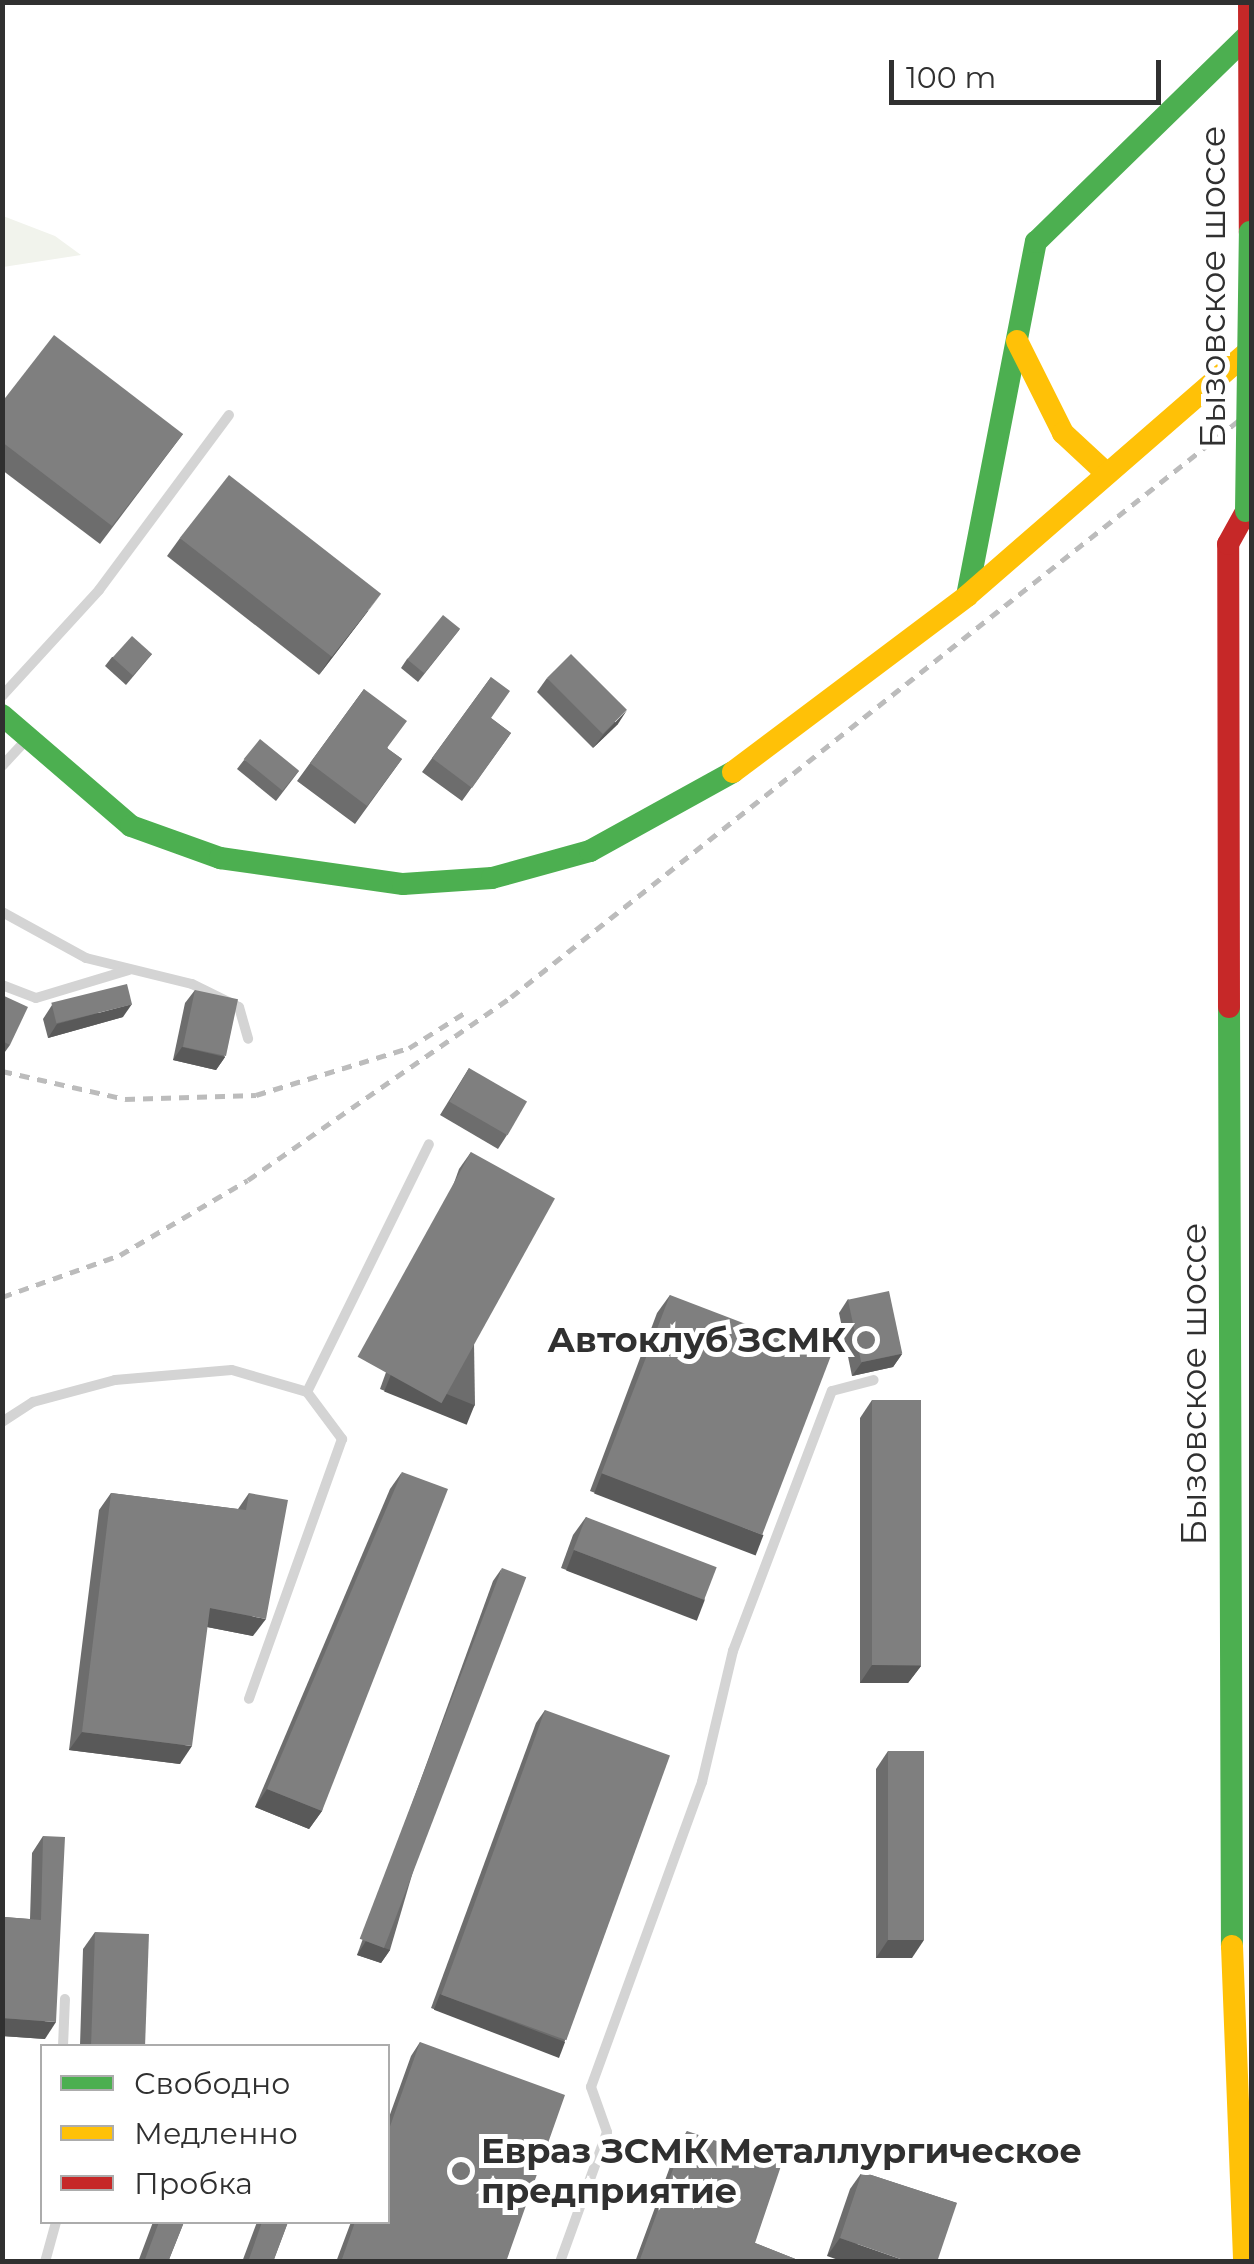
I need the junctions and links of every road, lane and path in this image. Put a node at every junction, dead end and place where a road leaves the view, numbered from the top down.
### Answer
1 (1249, 2) edge
2 (1250, 29) edge
3 (1250, 232) edge
4 (1017, 341) junction
5 (1252, 348) edge
6 (229, 414) dead end
7 (1106, 473) junction
8 (1246, 511) junction
9 (1252, 537) edge
10 (967, 596) junction
11 (2, 696) edge
12 (2, 715) edge
13 (28, 738) junction
14 (2, 766) edge
15 (2, 912) edge
16 (131, 969) junction
17 (2, 985) edge
18 (248, 1038) dead end
19 (429, 1144) dead end
20 (874, 1380) dead end
21 (308, 1392) junction
22 (2, 1422) edge
23 (249, 1699) dead end
24 (64, 1999) dead end
25 (62, 2044) edge
26 (55, 2224) edge
27 (45, 2262) edge
28 (560, 2262) edge
29 (1244, 2262) edge

1 - 2 main road, Бызовское шоссе
2 - 3 main road, Бызовское шоссе
2 - 4 main road
3 - 8 main road, Бызовское шоссе, bridge
4 - 7 main road
4 - 10 main road
5 - 7 main road
6 - 11 lane
7 - 10 main road
8 - 9 main road, Бызовское шоссе
8 - 29 main road, Бызовское шоссе
10 - 13 main road
12 - 13 main road
13 - 14 lane
15 - 16 lane
16 - 17 lane
16 - 18 lane
19 - 21 lane
20 - 28 lane
21 - 22 lane
21 - 23 lane
24 - 25 lane
26 - 27 lane

